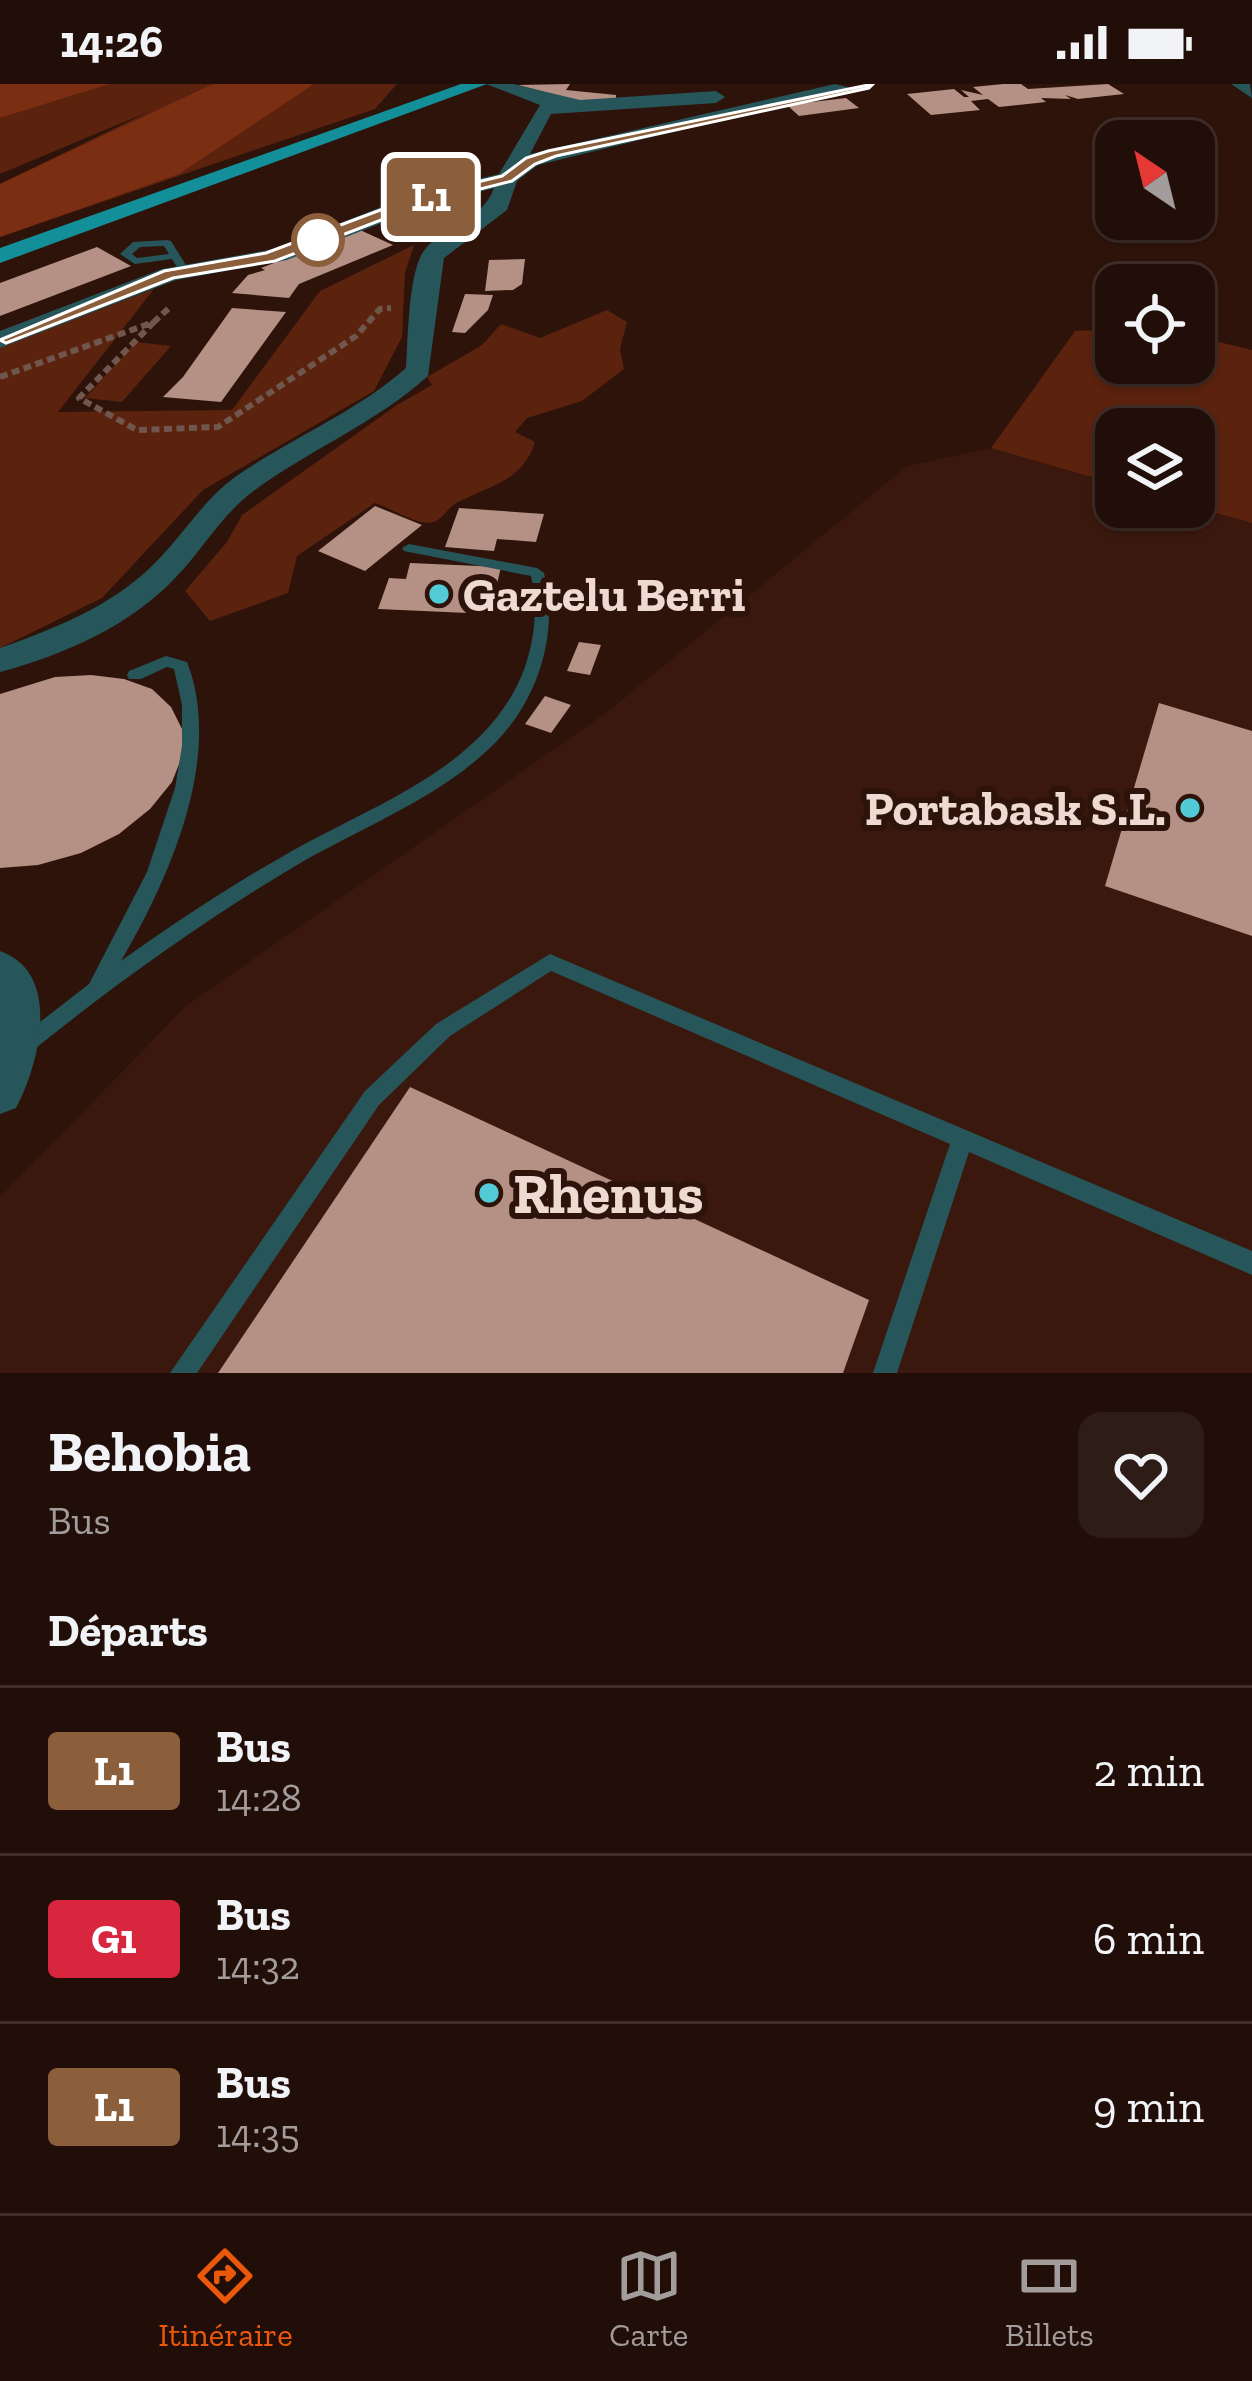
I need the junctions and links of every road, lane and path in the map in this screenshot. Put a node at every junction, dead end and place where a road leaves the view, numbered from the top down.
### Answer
1 (478, 84) edge
2 (495, 84) edge
3 (870, 84) edge
4 (1239, 84) edge
5 (842, 88) junction
6 (1252, 93) edge
7 (562, 105) junction
8 (507, 178) junction
9 (216, 180) junction
10 (0, 256) edge
11 (422, 305) junction
12 (170, 307) dead end
13 (154, 322) junction
14 (0, 340) edge
15 (0, 377) edge
16 (409, 548) dead end
17 (0, 661) edge
18 (135, 675) dead end
19 (0, 969) edge
20 (94, 988) junction
21 (19, 1049) junction
22 (0, 1093) edge
23 (962, 1139) junction
24 (1252, 1263) edge
25 (182, 1373) edge
26 (885, 1373) edge

1 - 9 main road
2 - 7 street
2 - 9 main road
3 - 5 street
4 - 6 street
5 - 7 street
5 - 8 street
7 - 8 street
8 - 11 street
8 - 14 street
9 - 10 main road
11 - 13 path
11 - 17 street
12 - 13 path
13 - 15 path
16 - 20 lane
18 - 20 lane
19 - 21 street
20 - 21 lane
21 - 22 street
23 - 24 lane
23 - 25 lane
23 - 26 lane

